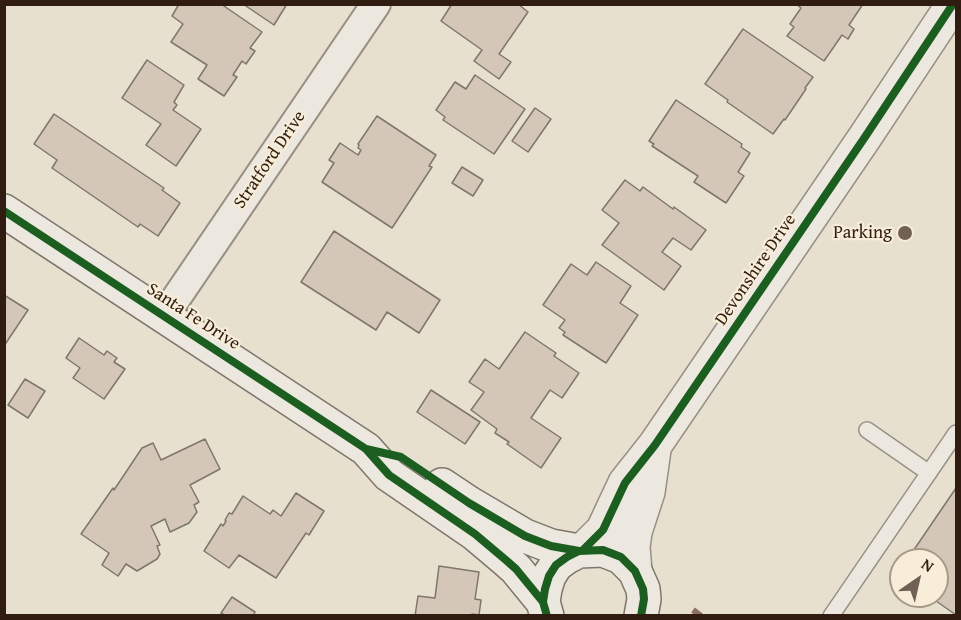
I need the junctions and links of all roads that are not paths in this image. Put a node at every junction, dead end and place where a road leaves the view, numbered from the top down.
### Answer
1 (376, 4) edge
2 (953, 4) edge
3 (4, 211) edge
4 (164, 316) junction
5 (867, 430) dead end
6 (957, 433) edge
7 (655, 445) junction
8 (366, 449) junction
9 (929, 473) junction
10 (581, 551) junction
11 (645, 600) edge
12 (545, 609) edge
13 (831, 615) edge

1 - 4 street, Stratford Drive
2 - 7 main road, Devonshire Drive
3 - 4 main road, Santa Fe Drive
4 - 8 main road, Santa Fe Drive
5 - 9 lane
6 - 9 lane
7 - 10 main road, Devonshire Drive
7 - 11 main road, Devonshire Drive
8 - 10 main road, Santa Fe Drive
8 - 12 main road, Santa Fe Drive
9 - 13 lane
10 - 11 main road, Santa Fe Drive
10 - 12 main road, Devonshire Drive

